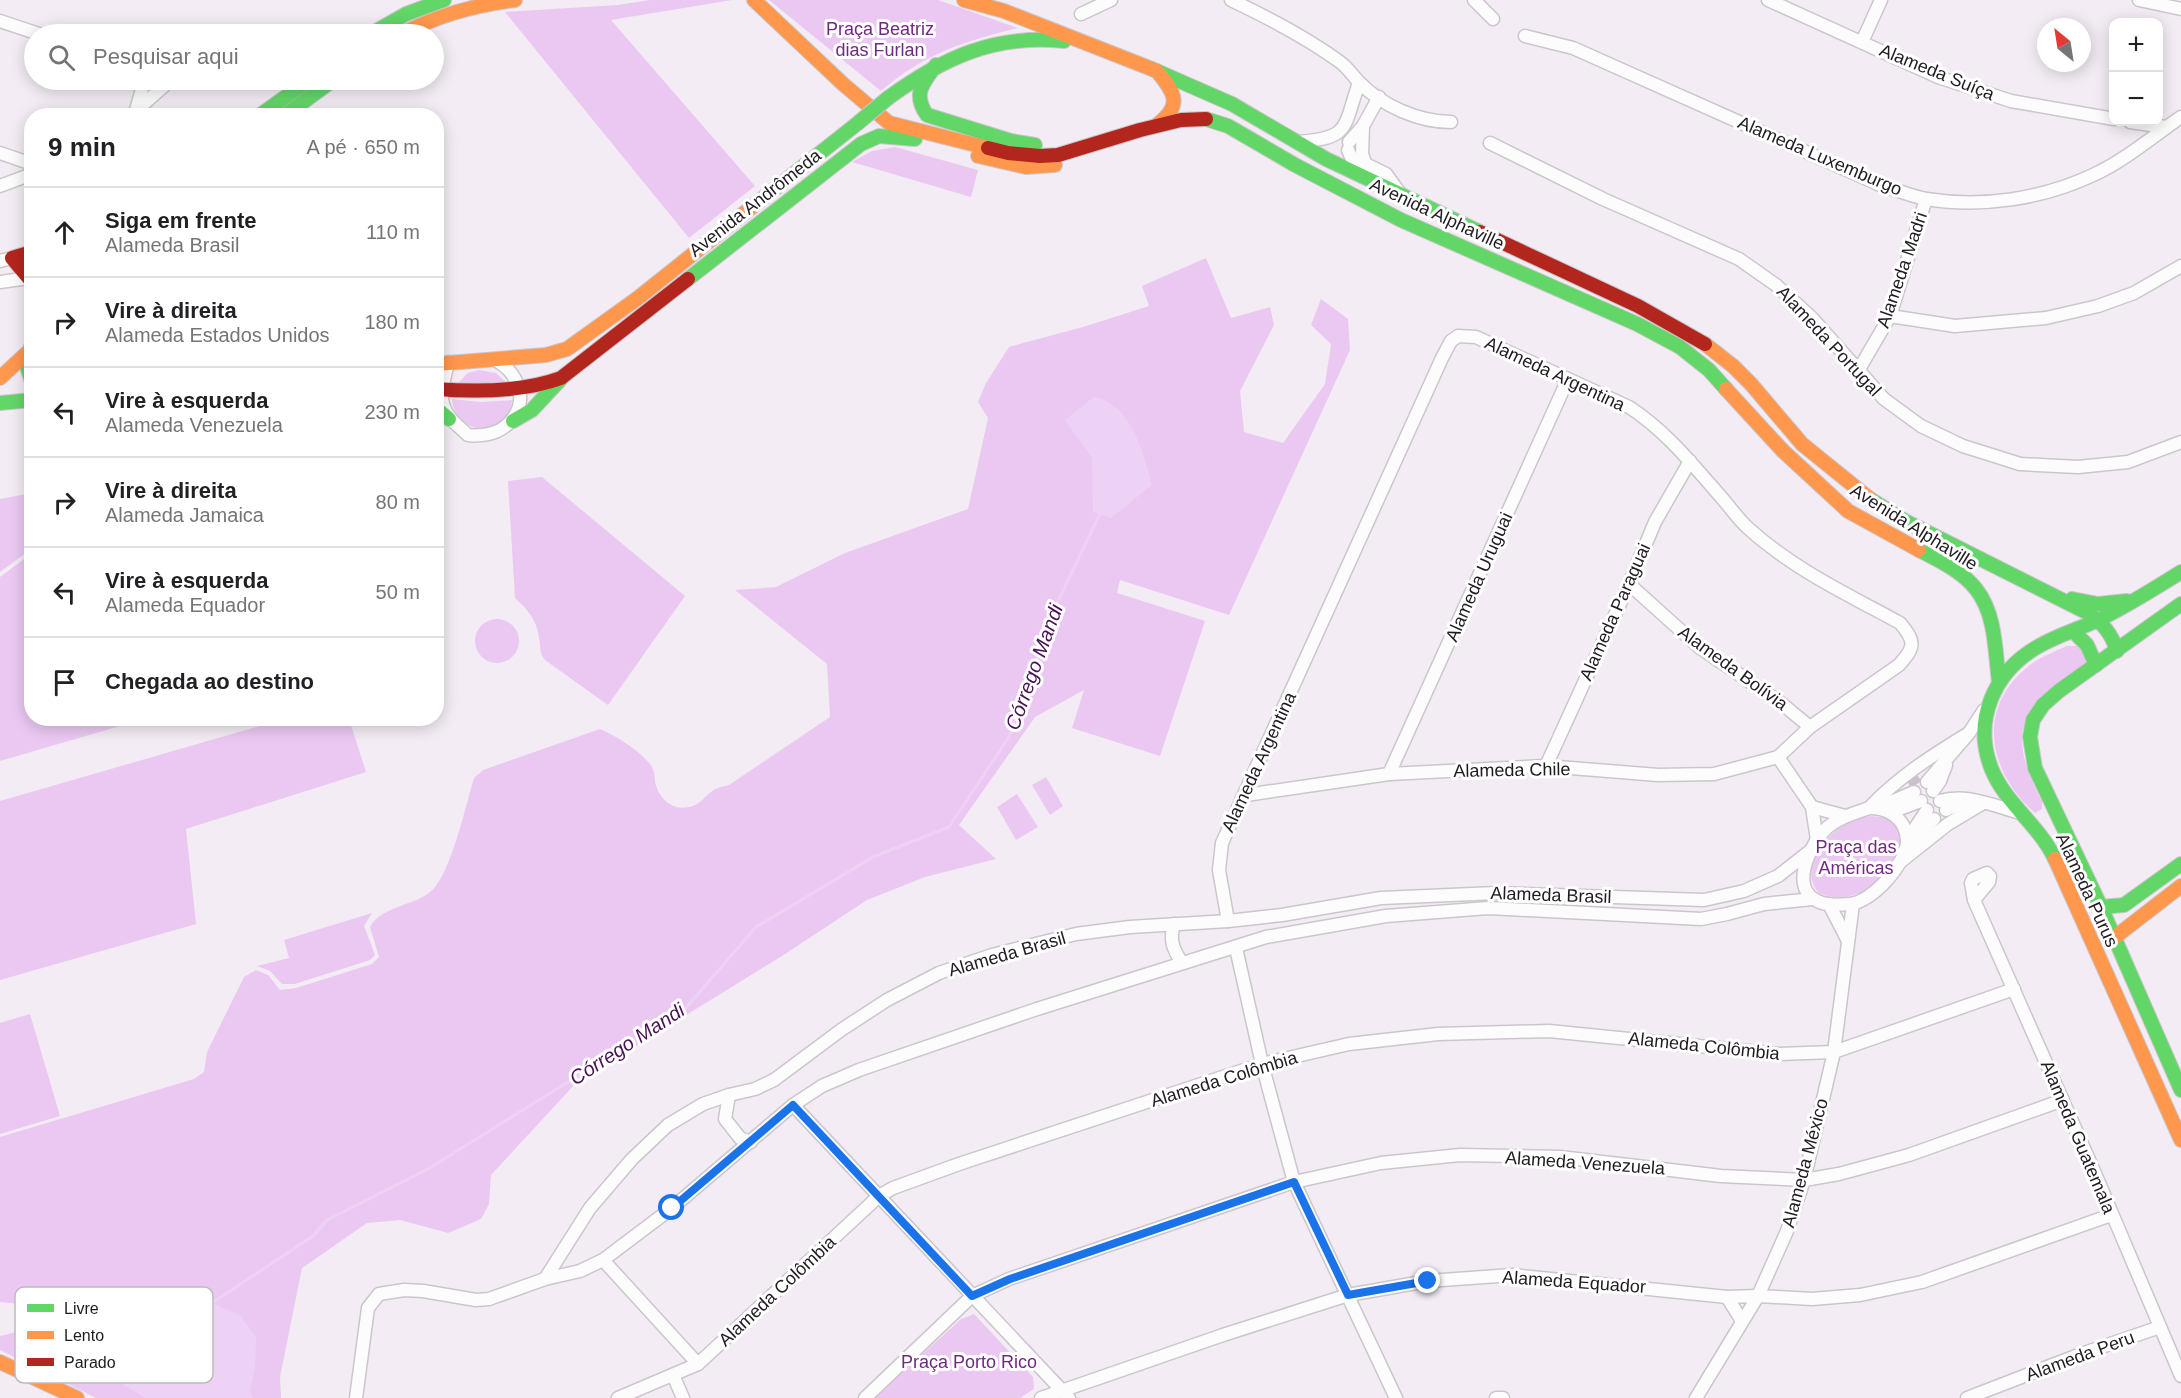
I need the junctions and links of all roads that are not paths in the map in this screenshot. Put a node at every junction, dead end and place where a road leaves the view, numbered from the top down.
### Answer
1 (420, 0) edge
2 (444, 0) edge
3 (514, 0) edge
4 (754, 0) edge
5 (964, 0) edge
6 (1111, 0) edge
7 (1231, 0) edge
8 (1473, 0) edge
9 (1768, 0) edge
10 (1881, 0) edge
11 (2139, 0) edge
12 (1253, 6) edge
13 (2181, 9) edge
14 (1082, 14) dead end
15 (1493, 19) dead end
16 (0, 21) edge
17 (386, 24) edge
18 (388, 24) edge
19 (424, 24) edge
20 (24, 29) edge
21 (1525, 36) dead end
22 (1080, 42) junction
23 (1862, 42) junction
24 (936, 65) junction
25 (1157, 71) junction
26 (1359, 83) junction
27 (142, 90) edge
28 (159, 90) edge
29 (295, 90) edge
30 (319, 90) edge
31 (1379, 97) junction
32 (136, 108) edge
33 (139, 108) edge
34 (270, 108) edge
35 (295, 108) edge
36 (1349, 112) junction
37 (2181, 117) edge
38 (2109, 118) edge
39 (1451, 123) dead end
40 (1364, 124) junction
41 (1156, 125) junction
42 (2154, 126) edge
43 (2166, 128) junction
44 (1116, 138) junction
45 (1296, 142) junction
46 (1490, 143) dead end
47 (1073, 152) junction
48 (0, 153) edge
49 (24, 161) edge
50 (1366, 165) junction
51 (791, 176) junction
52 (24, 177) edge
53 (0, 186) edge
54 (1399, 192) junction
55 (793, 195) junction
56 (1926, 199) junction
57 (1385, 212) junction
58 (697, 250) junction
59 (24, 255) edge
60 (6, 259) edge
61 (678, 265) junction
62 (704, 266) junction
63 (2181, 266) edge
64 (24, 275) edge
65 (24, 280) edge
66 (686, 281) junction
67 (0, 282) edge
68 (1890, 316) junction
69 (24, 354) edge
70 (495, 360) junction
71 (444, 363) edge
72 (1858, 371) junction
73 (0, 378) edge
74 (561, 378) junction
75 (1568, 379) junction
76 (519, 388) junction
77 (444, 390) edge
78 (24, 401) edge
79 (0, 403) edge
80 (444, 405) edge
81 (444, 414) edge
82 (450, 419) junction
83 (513, 421) junction
84 (2181, 442) edge
85 (1689, 461) junction
86 (2181, 572) edge
87 (1629, 584) junction
88 (2050, 593) junction
89 (2139, 598) junction
90 (2181, 604) edge
91 (2098, 620) junction
92 (2073, 631) junction
93 (2117, 651) junction
94 (2096, 665) junction
95 (1999, 682) junction
96 (1987, 706) junction
97 (1810, 727) junction
98 (1969, 733) junction
99 (1956, 748) junction
100 (1778, 757) junction
101 (1546, 766) junction
102 (1389, 774) junction
103 (1937, 791) junction
104 (1246, 795) junction
105 (1921, 801) junction
106 (1978, 801) junction
107 (1812, 807) junction
108 (1873, 808) junction
109 (2054, 808) junction
110 (1892, 812) junction
111 (2021, 813) junction
112 (1845, 816) junction
113 (2036, 829) junction
114 (1816, 840) junction
115 (1810, 851) junction
116 (1903, 852) junction
117 (2181, 864) edge
118 (2181, 886) edge
119 (2142, 894) junction
120 (1813, 899) junction
121 (1974, 900) dead end
122 (1829, 904) junction
123 (1853, 904) junction
124 (2102, 907) junction
125 (2152, 908) junction
126 (1282, 915) junction
127 (1228, 921) junction
128 (1174, 924) junction
129 (1287, 933) junction
130 (2115, 937) junction
131 (1848, 942) junction
132 (1236, 948) junction
133 (1182, 963) junction
134 (2014, 989) junction
135 (1834, 1052) junction
136 (1262, 1064) junction
137 (2181, 1090) edge
138 (729, 1095) junction
139 (2063, 1100) junction
140 (793, 1105) junction
141 (2181, 1140) edge
142 (751, 1142) junction
143 (1804, 1180) junction
144 (1294, 1182) junction
145 (879, 1196) junction
146 (2111, 1215) junction
147 (603, 1260) junction
148 (545, 1279) junction
149 (1348, 1295) junction
150 (972, 1296) junction
151 (1727, 1297) junction
152 (1753, 1298) junction
153 (1742, 1322) junction
154 (2160, 1327) junction
155 (0, 1362) edge
156 (698, 1364) junction
157 (15, 1368) edge
158 (673, 1375) junction
159 (2181, 1376) edge
160 (48, 1383) edge
161 (1066, 1394) edge
162 (76, 1398) edge
163 (356, 1398) edge
164 (618, 1398) edge
165 (683, 1398) edge
166 (865, 1398) edge
167 (1041, 1398) edge
168 (1396, 1398) edge
169 (1496, 1398) edge
170 (1503, 1398) edge
171 (1696, 1398) edge
172 (1967, 1398) edge

1 - 17 main road
2 - 18 main road
3 - 19 main road
4 - 47 main road, Avenida Alphaville
5 - 22 main road, Avenida Alphaville
6 - 14 street
7 - 12 street
8 - 15 street
9 - 23 street, Alameda Suíça
10 - 23 street
11 - 13 street
12 - 26 street
16 - 20 street
21 - 56 street, Alameda Luxemburgo
22 - 24 main road, Avenida Andrômeda
22 - 25 main road, Avenida Alphaville
23 - 38 street, Alameda Suíça
24 - 47 main road
24 - 51 main road, Avenida Andrômeda, bridge
25 - 41 main road
25 - 45 main road, Avenida Alphaville
26 - 31 street
26 - 36 street
27 - 32 street
28 - 33 street
29 - 34 main road
30 - 35 main road
31 - 39 street
31 - 40 street
36 - 40 street
36 - 45 street
37 - 43 street, Alameda Luxemburgo
40 - 50 street
40 - 50 street
41 - 44 main road, Avenida Alphaville
41 - 57 main road, Avenida Alphaville
42 - 43 street
43 - 56 street, Alameda Luxemburgo
44 - 47 main road, Avenida Alphaville
44 - 55 main road, Avenida Andrômeda
45 - 54 main road, Avenida Alphaville
46 - 72 street, Alameda Portugal
48 - 49 street
50 - 54 street
51 - 55 main road
51 - 58 main road, Avenida Andrômeda
52 - 53 street
54 - 57 main road
54 - 88 main road, Avenida Alphaville
55 - 62 main road, Avenida Andrômeda
56 - 68 street, Alameda Madri
57 - 95 main road, Avenida Alphaville
58 - 61 main road, Avenida Andrômeda
58 - 62 main road
59 - 60 main road
60 - 64 main road
61 - 66 main road
61 - 70 main road, Avenida Andrômeda
62 - 66 main road, Avenida Andrômeda
63 - 68 street
65 - 67 street
66 - 74 main road, Avenida Andrômeda
68 - 72 street, Alameda Madri
69 - 73 main road
70 - 71 main road, Avenida Andrômeda
70 - 76 street
72 - 84 street, Alameda Portugal
74 - 76 main road, Avenida Andrômeda
74 - 83 main road
75 - 85 street, Alameda Argentina
75 - 102 street, Alameda Uruguai
75 - 104 street, Alameda Argentina
76 - 77 main road, Avenida Andrômeda
76 - 83 street
78 - 79 main road
80 - 82 street
81 - 82 main road
82 - 83 street
85 - 87 street, Alameda Paraguai
85 - 97 street, Alameda Argentina
86 - 89 main road, Alameda Purus
87 - 97 street, Alameda Bolívia
87 - 101 street, Alameda Paraguai
88 - 89 main road
88 - 91 main road
89 - 91 main road, Alameda Purus
90 - 93 main road, Alameda Purus
91 - 92 main road, Alameda Purus
91 - 93 main road
92 - 94 main road
92 - 95 main road, Alameda Purus
93 - 94 main road, Alameda Purus
94 - 109 main road, Alameda Purus
95 - 96 main road, Alameda Purus
96 - 98 street
96 - 111 main road, Alameda Purus
97 - 100 street, Alameda Argentina
98 - 99 street
98 - 108 street
99 - 103 street
99 - 103 street
100 - 101 street, Alameda Chile
100 - 107 street
101 - 102 street, Alameda Chile
102 - 104 street, Alameda Chile
103 - 106 street
104 - 127 street, Alameda Argentina
105 - 108 street
105 - 110 street
105 - 116 street
106 - 111 street
106 - 116 street
107 - 112 street
107 - 114 street
108 - 110 street
108 - 112 street
109 - 113 main road
109 - 124 main road, Alameda Purus
110 - 116 street
111 - 113 main road, Alameda Purus
112 - 114 street
113 - 141 main road, Alameda Purus
114 - 115 street
115 - 120 street
115 - 126 street, Alameda Brasil
116 - 123 street
117 - 119 main road
118 - 125 main road
119 - 124 main road
119 - 125 main road
120 - 122 street
120 - 129 street, Alameda Brasil
121 - 134 street, Alameda Guatemala
122 - 123 street
122 - 131 street
123 - 131 street, Alameda México
124 - 130 main road, Alameda Purus
125 - 130 main road
126 - 127 street, Alameda Brasil
126 - 129 street
127 - 128 street, Alameda Brasil
128 - 133 street
128 - 138 street, Alameda Brasil
129 - 132 street, Alameda Brasil
130 - 137 main road, Alameda Purus
131 - 135 street, Alameda México
132 - 133 street, Alameda Brasil
132 - 136 street
133 - 140 street, Alameda Brasil
134 - 135 street, Alameda Colômbia
134 - 139 street, Alameda Guatemala
135 - 136 street, Alameda Colômbia
135 - 143 street, Alameda México
136 - 144 street
136 - 145 street, Alameda Colômbia
138 - 142 street
138 - 148 street, Alameda Brasil
139 - 143 street, Alameda Venezuela
139 - 146 street, Alameda Guatemala
140 - 142 street, Alameda Brasil
140 - 145 street
142 - 147 street, Alameda Brasil
143 - 144 street, Alameda Venezuela
143 - 152 street, Alameda México
144 - 149 street
144 - 150 street, Alameda Venezuela
145 - 150 street
145 - 156 street, Alameda Colômbia
146 - 152 street, Alameda Equador
146 - 154 street, Alameda Guatemala
147 - 148 street, Alameda Brasil
147 - 156 street
148 - 163 street, Alameda Brasil
149 - 151 street, Alameda Equador
149 - 161 street, Alameda Equador
149 - 168 street
150 - 161 street
150 - 166 street
151 - 152 street, Alameda Equador
151 - 153 street
152 - 153 street, Alameda México
153 - 171 street, Alameda México
154 - 159 street, Alameda Guatemala
154 - 172 street, Alameda Peru
155 - 157 main road
156 - 158 street, Alameda Colômbia
158 - 164 street, Alameda Colômbia
158 - 165 street
160 - 162 main road
161 - 167 street, Alameda Equador
169 - 170 street

